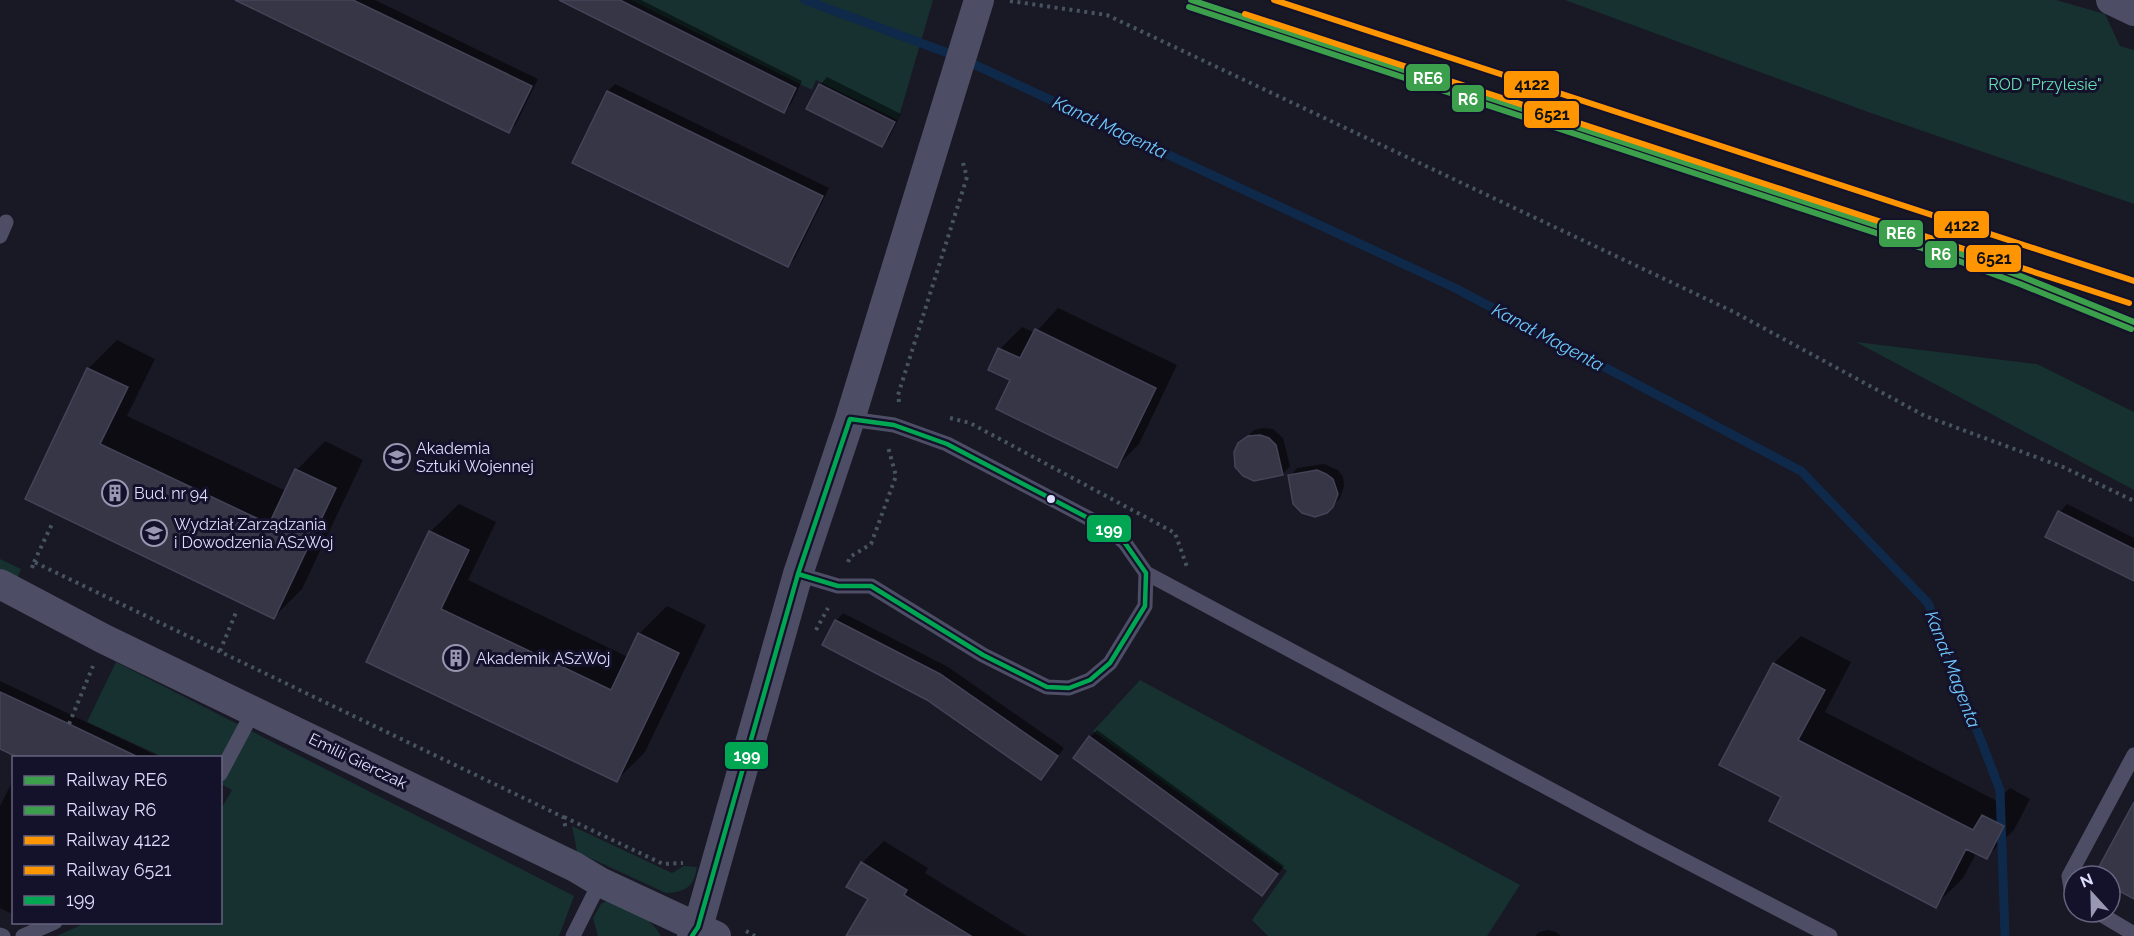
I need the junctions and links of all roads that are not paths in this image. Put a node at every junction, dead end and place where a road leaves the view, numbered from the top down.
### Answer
1 (979, 0) edge
2 (2110, 0) edge
3 (2134, 11) edge
4 (850, 419) junction
5 (1146, 573) junction
6 (798, 574) junction
7 (0, 584) edge
8 (254, 710) junction
9 (2134, 755) edge
10 (222, 770) edge
11 (2075, 864) edge
12 (600, 882) junction
13 (50, 924) edge
14 (2117, 924) edge
15 (712, 932) edge
16 (2134, 934) edge
17 (23, 936) edge
18 (573, 936) edge
19 (1830, 936) edge

1 - 4 street
2 - 3 street
4 - 5 lane
4 - 6 street
5 - 6 lane
5 - 19 lane
6 - 15 street
7 - 8 street, Emilii Gierczak
8 - 10 lane
8 - 12 street, Emilii Gierczak
9 - 11 lane
12 - 15 street, Emilii Gierczak
12 - 18 lane
13 - 17 lane
14 - 16 lane

